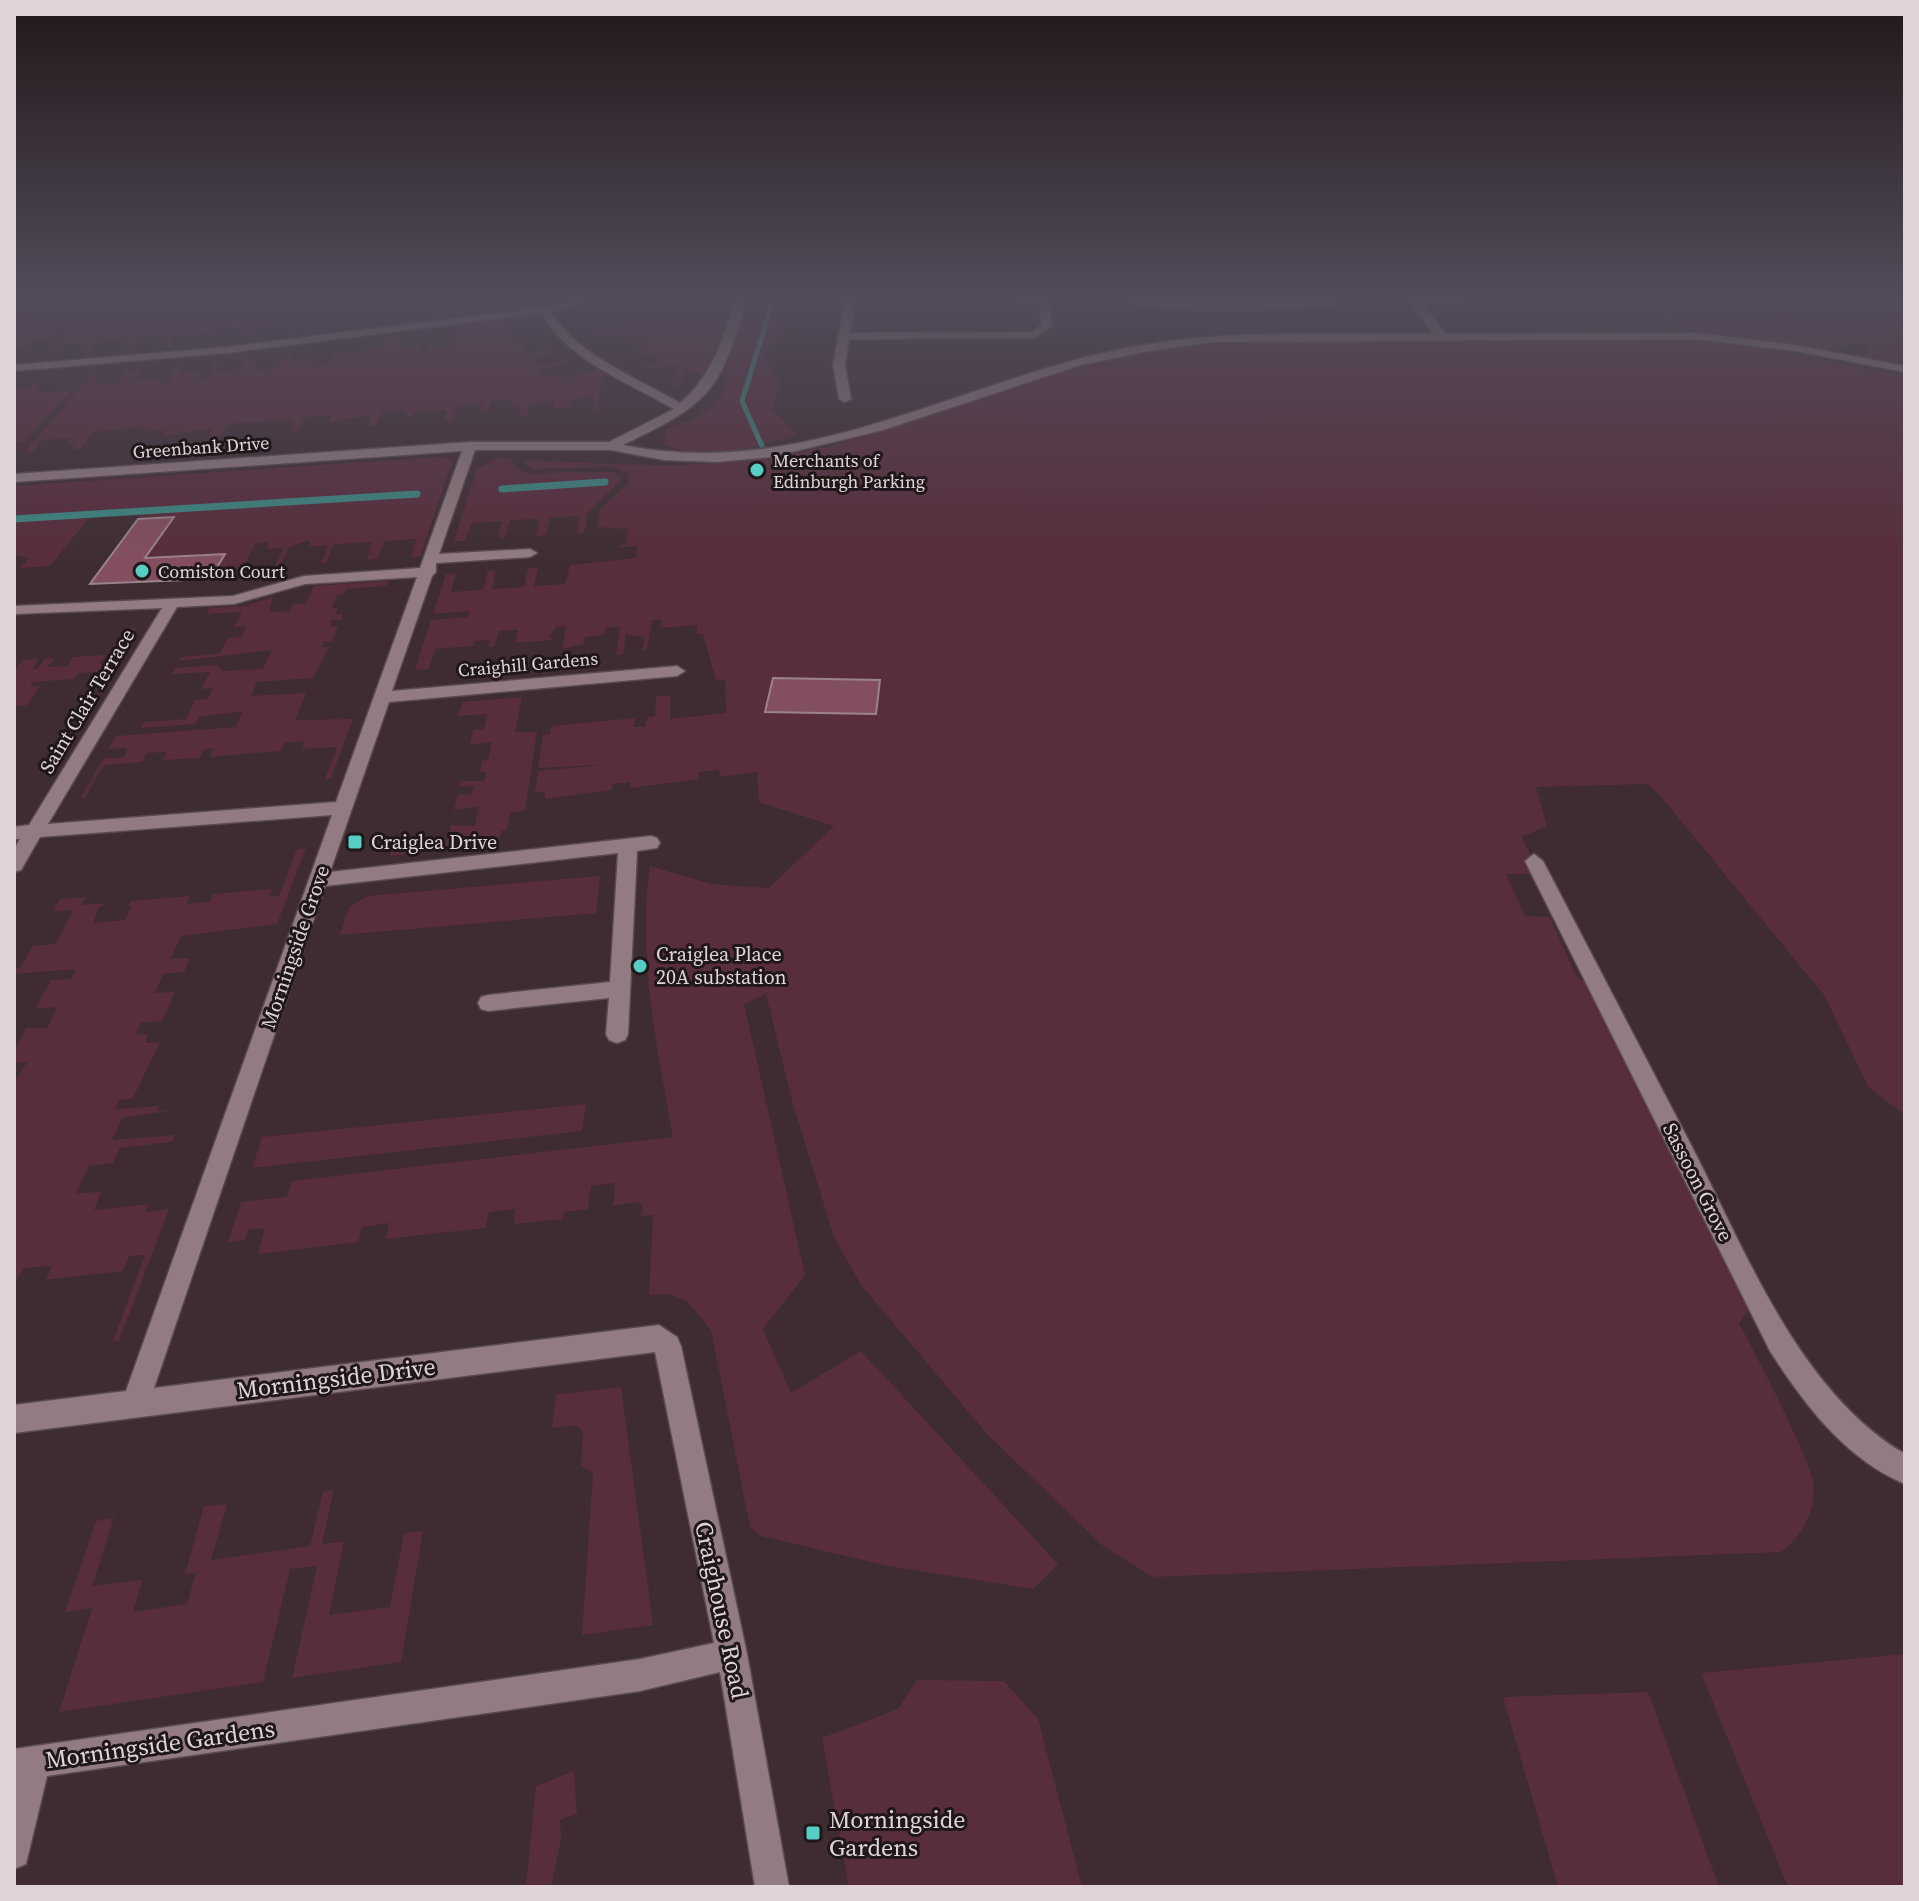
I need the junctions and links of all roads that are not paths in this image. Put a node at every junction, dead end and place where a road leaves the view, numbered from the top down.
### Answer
1 (642, 386) edge
2 (705, 386) edge
3 (843, 386) edge
4 (1007, 386) edge
5 (845, 399) dead end
6 (682, 409) junction
7 (470, 446) junction
8 (611, 446) junction
9 (14, 478) edge
10 (530, 553) dead end
11 (431, 565) junction
12 (173, 601) junction
13 (14, 610) edge
14 (677, 671) dead end
15 (383, 697) junction
16 (344, 808) junction
17 (34, 832) junction
18 (14, 833) edge
19 (651, 843) dead end
20 (628, 846) junction
21 (1534, 861) dead end
22 (14, 865) edge
23 (319, 880) junction
24 (620, 989) junction
25 (488, 1003) dead end
26 (617, 1034) dead end
27 (659, 1338) joint
28 (135, 1403) junction
29 (14, 1419) edge
30 (1905, 1470) edge
31 (732, 1654) junction
32 (24, 1764) edge
33 (14, 1852) edge
34 (772, 1887) edge

1 - 6 street
2 - 6 street, Greenbank Drive
3 - 5 street
4 - 8 street
6 - 8 street, Greenbank Drive
7 - 8 street, Greenbank Drive
7 - 9 street, Greenbank Drive
7 - 11 street, Morningside Grove
10 - 11 street
11 - 12 street
11 - 15 street, Morningside Grove
12 - 13 street
12 - 17 street, Saint Clair Terrace
14 - 15 street, Craighill Gardens
15 - 16 street, Morningside Grove
16 - 17 street
16 - 23 street, Morningside Grove
17 - 18 street
17 - 22 street, Saint Clair Terrace
19 - 20 street
20 - 23 street
20 - 24 street
21 - 30 street, Sassoon Grove
23 - 28 street, Morningside Grove
24 - 25 street
24 - 26 street
27 - 28 street, Morningside Drive
27 - 31 street, Craighouse Road
28 - 29 street, Morningside Drive
31 - 32 street, Morningside Gardens
31 - 34 street, Craighouse Road
32 - 33 street

